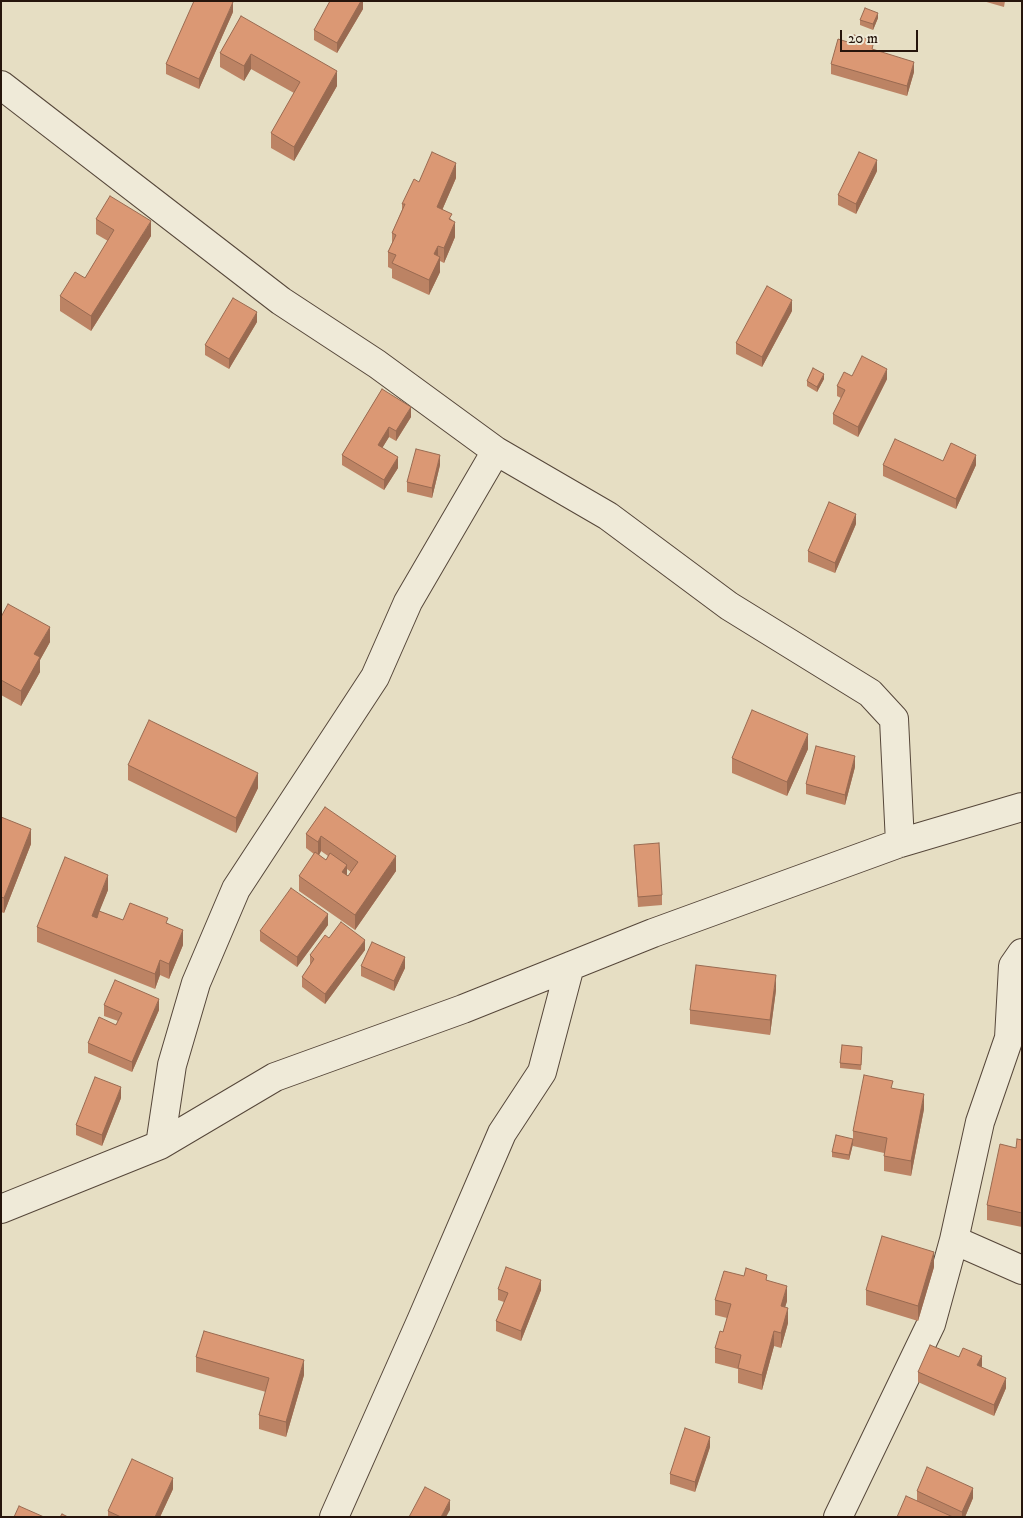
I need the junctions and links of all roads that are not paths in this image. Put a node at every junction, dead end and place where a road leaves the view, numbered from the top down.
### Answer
1 (1, 85) edge
2 (496, 451) junction
3 (1022, 806) edge
4 (900, 843) junction
5 (1022, 953) edge
6 (570, 966) junction
7 (160, 1145) junction
8 (1, 1209) edge
9 (954, 1240) junction
10 (1022, 1270) edge
11 (334, 1517) edge
12 (838, 1517) edge

1 - 2 street
2 - 4 street
2 - 7 street
3 - 4 street
4 - 6 street
5 - 9 street
6 - 7 street
6 - 11 street
7 - 8 street
9 - 10 street
9 - 12 street

